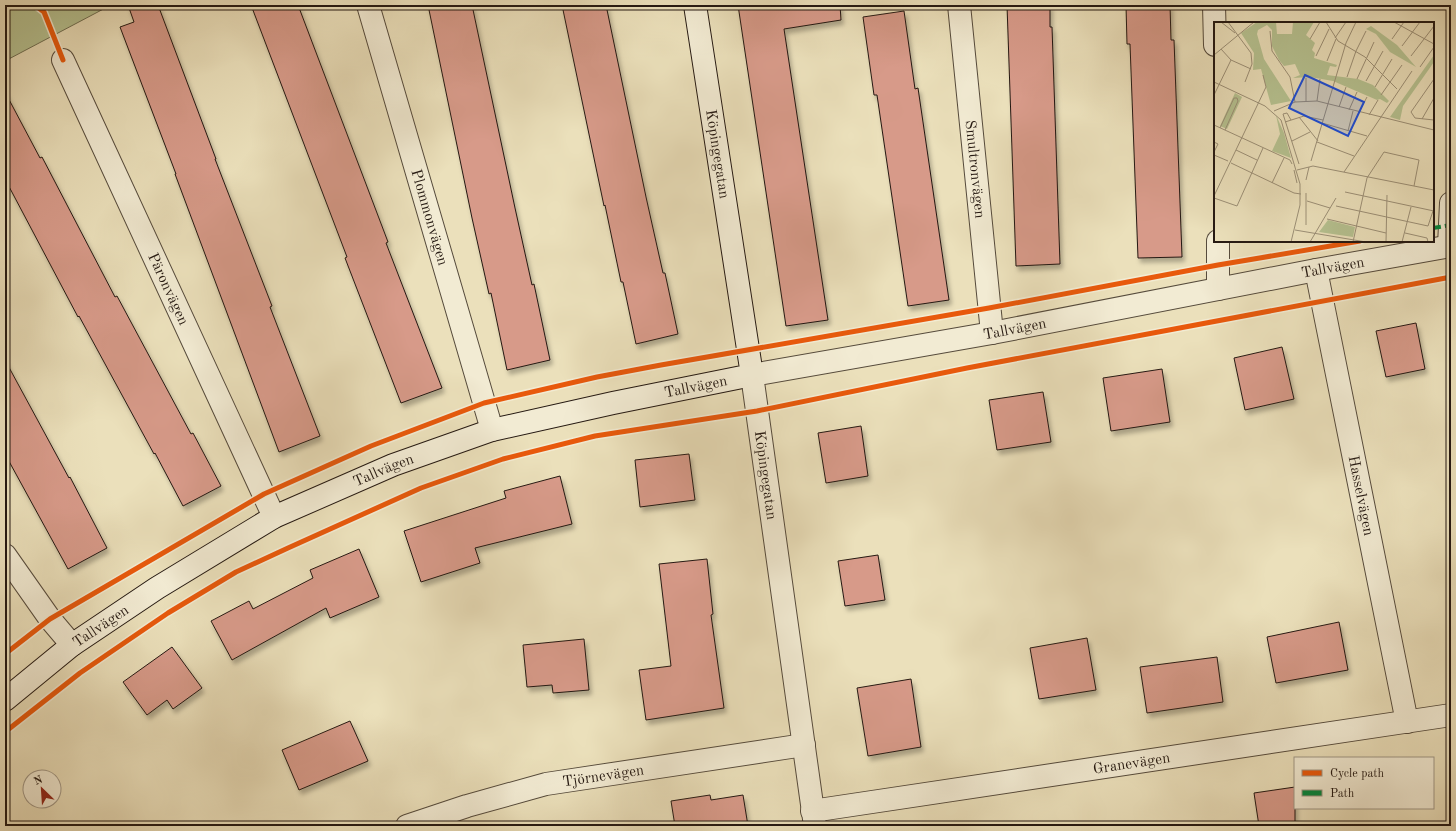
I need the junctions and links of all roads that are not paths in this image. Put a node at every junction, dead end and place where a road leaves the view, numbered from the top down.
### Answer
1 (368, 5) edge
2 (695, 5) edge
3 (959, 5) edge
4 (1214, 5) edge
5 (1214, 22) edge
6 (63, 60) dead end
7 (1451, 203) edge
8 (1218, 242) edge
9 (1450, 246) edge
10 (1316, 270) junction
11 (1218, 289) junction
12 (992, 334) junction
13 (752, 375) junction
14 (492, 430) junction
15 (274, 517) junction
16 (5, 555) edge
17 (72, 645) junction
18 (5, 700) edge
19 (1451, 715) edge
20 (1407, 722) junction
21 (804, 744) junction
22 (814, 819) edge
23 (407, 826) edge

1 - 14 street, Plommonvägen
2 - 13 street, Köpingegatan
3 - 12 street, Smultronvägen
4 - 5 street
6 - 15 street, Päronvägen
7 - 9 street
8 - 11 street
9 - 10 street, Tallvägen
10 - 11 street, Tallvägen
10 - 20 street, Hasselvägen
11 - 12 street, Tallvägen
12 - 13 street, Tallvägen
13 - 14 street, Tallvägen
13 - 21 street, Köpingegatan
14 - 15 street, Tallvägen
15 - 17 street, Tallvägen
16 - 17 street
17 - 18 street, Tallvägen
19 - 20 street, Granevägen
20 - 22 street, Granevägen
21 - 22 street, Köpingegatan
21 - 23 street, Tjörnevägen

